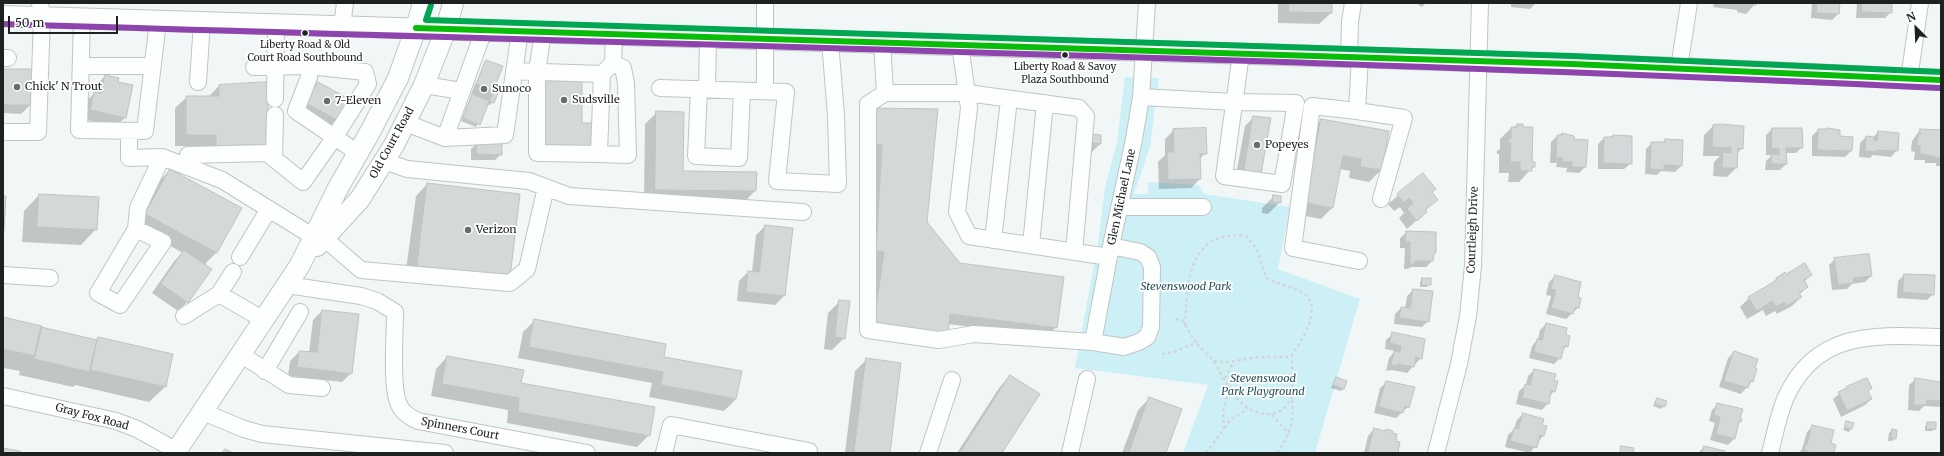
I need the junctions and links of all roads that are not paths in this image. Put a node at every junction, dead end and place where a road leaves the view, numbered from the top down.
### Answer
1 (344, 3) edge
2 (423, 3) edge
3 (453, 3) edge
4 (765, 3) edge
5 (1147, 3) edge
6 (1353, 3) edge
7 (1480, 3) edge
8 (1689, 3) edge
9 (1920, 3) edge
10 (41, 10) edge
11 (12, 12) edge
12 (82, 18) junction
13 (158, 20) junction
14 (202, 22) junction
15 (276, 24) junction
16 (342, 26) junction
17 (416, 28) junction
18 (446, 29) junction
19 (484, 30) junction
20 (520, 31) junction
21 (543, 32) junction
22 (614, 34) junction
23 (708, 37) junction
24 (766, 39) junction
25 (830, 41) junction
26 (882, 42) junction
27 (960, 45) junction
28 (1144, 50) junction
29 (1241, 54) junction
30 (1355, 57) junction
31 (1477, 61) junction
32 (613, 63) junction
33 (81, 66) junction
34 (153, 66) junction
35 (276, 66) junction
36 (309, 66) junction
37 (254, 67) dead end
38 (1679, 68) junction
39 (514, 71) junction
40 (538, 72) junction
41 (602, 74) junction
42 (1909, 79) junction
43 (1941, 80) edge
44 (198, 82) dead end
45 (424, 85) junction
46 (660, 88) dead end
47 (703, 89) junction
48 (462, 91) junction
49 (742, 91) junction
50 (765, 91) junction
51 (885, 93) junction
52 (967, 93) junction
53 (1141, 97) junction
54 (1009, 99) junction
55 (1234, 102) junction
56 (1045, 103) junction
57 (1358, 111) junction
58 (406, 123) junction
59 (128, 131) junction
60 (3, 132) edge
61 (334, 138) junction
62 (445, 138) junction
63 (358, 153) junction
64 (599, 154) junction
65 (188, 155) dead end
66 (162, 157) junction
67 (274, 159) junction
68 (384, 161) junction
69 (546, 187) junction
70 (1381, 199) dead end
71 (1120, 207) junction
72 (1203, 207) dead end
73 (269, 209) junction
74 (803, 212) dead end
75 (136, 229) junction
76 (319, 237) junction
77 (994, 240) junction
78 (1031, 245) junction
79 (1110, 251) junction
80 (1074, 252) junction
81 (240, 257) dead end
82 (1359, 261) dead end
83 (233, 272) dead end
84 (3, 275) edge
85 (50, 278) dead end
86 (287, 285) junction
87 (219, 294) junction
88 (300, 312) dead end
89 (184, 316) dead end
90 (264, 320) junction
91 (1941, 337) edge
92 (1093, 342) junction
93 (240, 354) junction
94 (265, 371) junction
95 (1087, 379) dead end
96 (952, 380) dead end
97 (322, 388) dead end
98 (3, 396) edge
99 (203, 412) junction
100 (364, 449) edge
101 (176, 452) edge
102 (445, 453) edge
103 (587, 453) edge
104 (664, 453) edge
105 (809, 453) edge
106 (928, 453) edge
107 (1070, 453) edge
108 (1436, 453) edge
109 (1770, 453) edge

1 - 16 street
2 - 17 main road, Old Court Road
3 - 18 main road, Old Court Road
4 - 24 street
5 - 28 street, Glen Michael Lane
6 - 30 street
7 - 31 street, Courtleigh Drive
8 - 38 street
9 - 42 street
10 - 11 main road
10 - 12 main road
10 - 60 street
12 - 13 main road
12 - 33 street
13 - 14 main road
13 - 34 street
14 - 15 main road
14 - 44 street
15 - 16 main road
15 - 35 street
16 - 17 main road
17 - 18 main road
17 - 63 main road, Old Court Road
18 - 19 main road
18 - 45 main road, Old Court Road
19 - 20 main road
19 - 48 street
20 - 21 main road
20 - 39 street
21 - 22 main road
21 - 40 street
22 - 23 main road
22 - 32 street
23 - 24 main road
23 - 47 street
24 - 25 main road
24 - 50 street
25 - 26 main road
25 - 50 street
26 - 27 main road
26 - 51 street
27 - 28 main road
27 - 52 street
28 - 29 main road
28 - 53 street, Glen Michael Lane
29 - 30 main road
29 - 55 street
30 - 31 main road
30 - 57 street
31 - 38 main road
31 - 108 street, Courtleigh Drive
32 - 41 street
32 - 64 street
33 - 34 street
33 - 59 street
34 - 59 street
35 - 36 street
35 - 37 street
35 - 67 street
36 - 61 street
36 - 61 street
38 - 42 main road
39 - 40 street
39 - 62 street
40 - 41 street
40 - 64 street
41 - 64 street
42 - 43 main road
45 - 48 street
45 - 58 main road, Old Court Road
46 - 47 street
47 - 49 street
47 - 49 street
48 - 62 street
49 - 50 street
51 - 52 street
51 - 92 street
52 - 54 street
52 - 77 street
53 - 55 street
53 - 71 street, Glen Michael Lane
54 - 56 street
54 - 77 street
55 - 55 street
56 - 78 street
56 - 80 street
57 - 70 street
57 - 82 street
58 - 62 street
58 - 68 main road, Old Court Road
59 - 66 street
61 - 63 street
61 - 67 street
63 - 76 main road, Old Court Road
65 - 67 street
66 - 73 street
66 - 75 street
68 - 69 street
68 - 76 main road, Old Court Road
69 - 74 street
69 - 76 street
71 - 72 street
71 - 79 street, Glen Michael Lane
73 - 76 street
73 - 81 street
75 - 75 street
76 - 86 main road, Old Court Road
77 - 78 street
78 - 80 street
79 - 80 street
79 - 92 street, Glen Michael Lane
79 - 92 street
83 - 87 street
84 - 85 street
86 - 90 main road, Old Court Road
86 - 103 street, Spinners Court
87 - 89 street
87 - 90 street
88 - 94 street
90 - 93 main road, Old Court Road
91 - 109 street
93 - 94 street
93 - 99 main road, Old Court Road
94 - 97 street
95 - 107 street
96 - 106 street
98 - 101 street, Gray Fox Road
99 - 100 street
99 - 101 main road, Old Court Road
100 - 102 street
104 - 105 street

